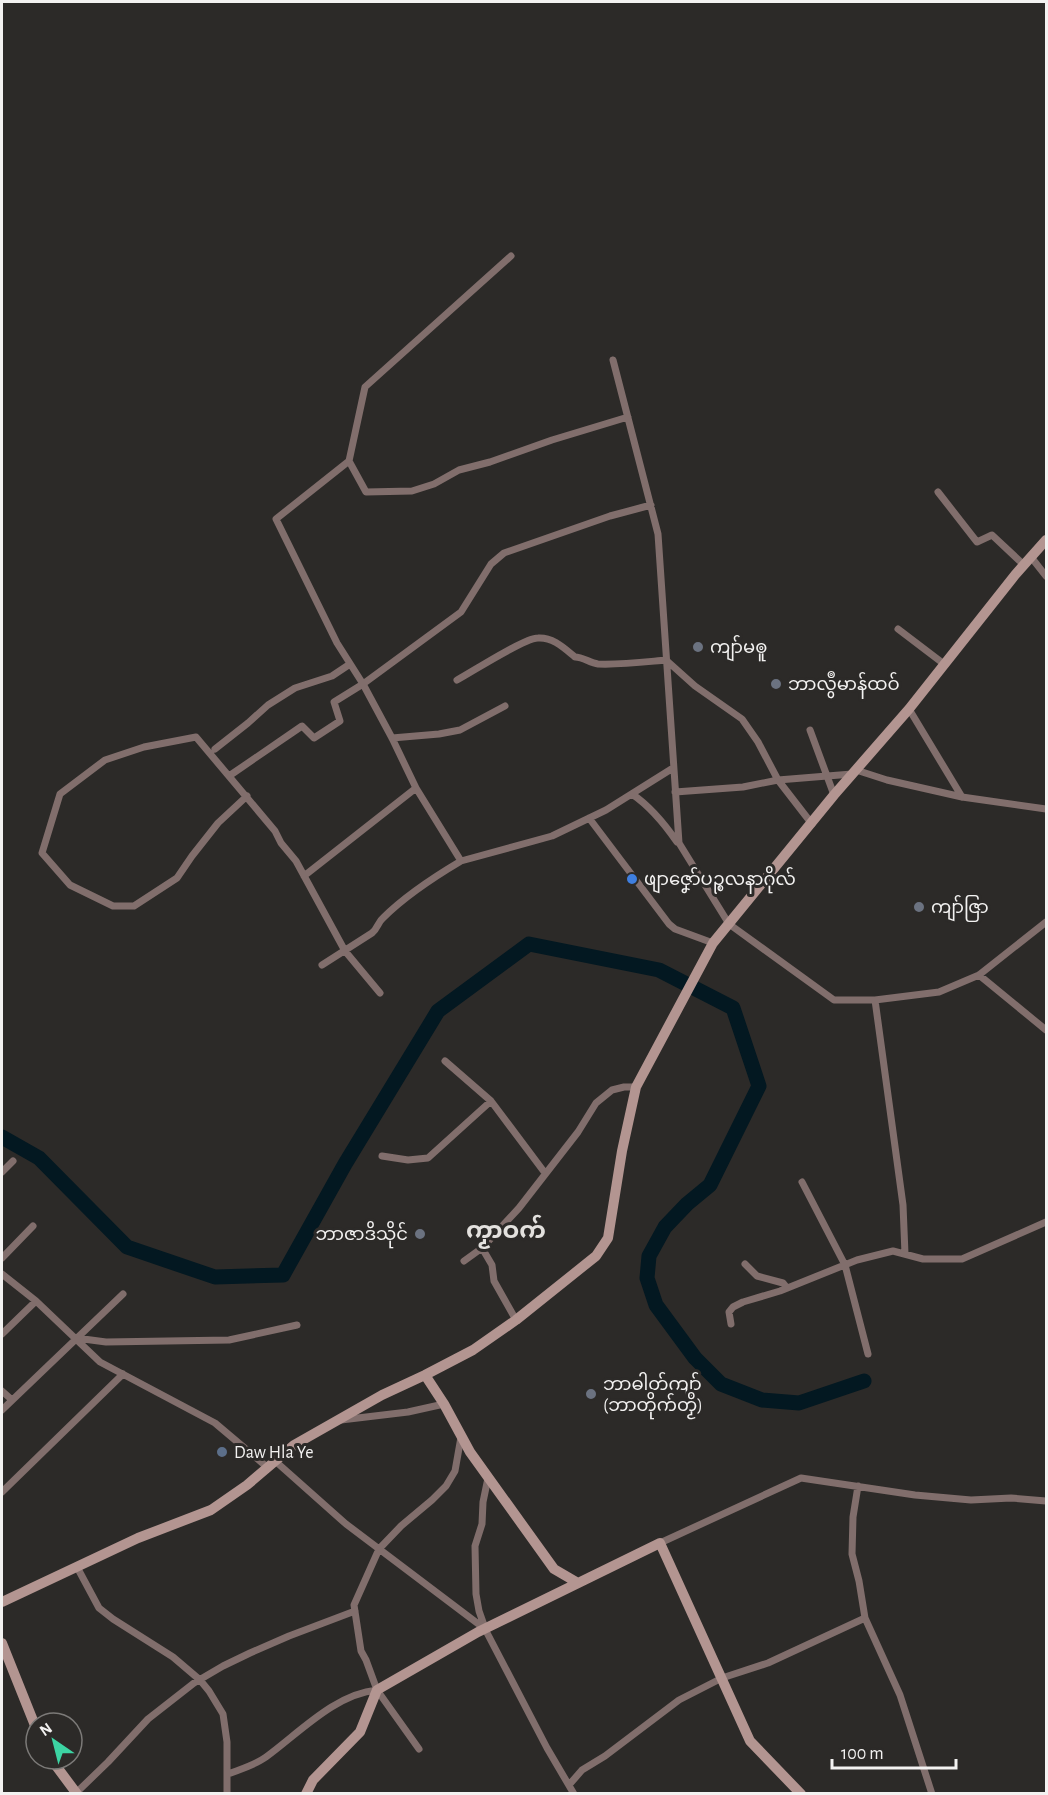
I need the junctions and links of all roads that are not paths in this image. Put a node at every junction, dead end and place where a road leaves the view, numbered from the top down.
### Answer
1 (512, 255) dead end
2 (613, 360) dead end
3 (628, 417) junction
4 (349, 460) junction
5 (938, 492) dead end
6 (651, 505) junction
7 (1047, 540) edge
8 (1027, 561) junction
9 (1047, 576) edge
10 (898, 629) dead end
11 (666, 660) junction
12 (350, 664) junction
13 (944, 664) junction
14 (457, 680) dead end
15 (363, 684) junction
16 (505, 706) dead end
17 (909, 709) junction
18 (810, 730) dead end
19 (392, 738) junction
20 (215, 749) dead end
21 (673, 768) junction
22 (854, 772) junction
23 (826, 775) junction
24 (229, 776) junction
25 (778, 780) junction
26 (416, 788) junction
27 (675, 792) junction
28 (632, 794) junction
29 (834, 795) junction
30 (248, 796) junction
31 (962, 797) junction
32 (1047, 809) edge
33 (589, 818) junction
34 (812, 824) junction
35 (678, 843) junction
36 (461, 861) junction
37 (304, 876) junction
38 (1047, 922) edge
39 (729, 924) junction
40 (713, 943) junction
41 (345, 951) junction
42 (322, 965) dead end
43 (980, 975) junction
44 (380, 993) dead end
45 (875, 1000) junction
46 (1047, 1030) edge
47 (445, 1061) dead end
48 (636, 1087) junction
49 (491, 1101) junction
50 (382, 1156) dead end
51 (13, 1161) dead end
52 (2, 1172) edge
53 (545, 1173) junction
54 (802, 1182) dead end
55 (1047, 1222) edge
56 (33, 1226) dead end
57 (482, 1248) junction
58 (905, 1254) junction
59 (2, 1258) edge
60 (464, 1262) dead end
61 (745, 1264) dead end
62 (845, 1265) junction
63 (2, 1274) edge
64 (787, 1288) junction
65 (123, 1294) dead end
66 (36, 1301) junction
67 (516, 1320) junction
68 (297, 1324) dead end
69 (731, 1324) dead end
70 (2, 1334) edge
71 (76, 1338) junction
72 (868, 1354) dead end
73 (123, 1374) junction
74 (425, 1375) junction
75 (2, 1391) edge
76 (11, 1399) junction
77 (444, 1404) junction
78 (2, 1410) edge
79 (336, 1421) junction
80 (461, 1435) junction
81 (271, 1464) junction
82 (489, 1478) junction
83 (858, 1486) junction
84 (2, 1492) edge
85 (1047, 1502) edge
86 (660, 1543) junction
87 (379, 1549) junction
88 (77, 1567) junction
89 (578, 1583) junction
90 (2, 1602) edge
91 (355, 1611) junction
92 (865, 1618) junction
93 (485, 1629) junction
94 (2, 1643) edge
95 (722, 1678) junction
96 (200, 1680) junction
97 (377, 1690) junction
98 (29, 1711) edge
99 (419, 1749) dead end
100 (60, 1771) edge
101 (228, 1774) junction
102 (569, 1785) junction
103 (77, 1793) edge
104 (227, 1794) edge
105 (306, 1794) edge
106 (574, 1794) edge
107 (801, 1794) edge
108 (932, 1794) edge

1 - 4 street
2 - 3 street
3 - 4 street
3 - 6 street
4 - 12 street
5 - 8 street
6 - 11 street
6 - 15 street
7 - 8 street
8 - 9 street
8 - 13 street
10 - 13 street
11 - 14 street
11 - 21 street
11 - 25 street
12 - 15 street
12 - 20 street
13 - 17 street
15 - 19 street
15 - 24 street
16 - 19 street
17 - 22 street
17 - 31 street
18 - 23 street
19 - 26 street
21 - 27 street
21 - 28 street
22 - 23 street
22 - 29 street
22 - 31 street
23 - 25 street
23 - 29 street
24 - 30 street
24 - 30 street
25 - 27 street
25 - 34 street
26 - 36 street
26 - 37 street
27 - 35 street
28 - 33 street
28 - 35 street
29 - 34 street
30 - 37 street
31 - 32 street
33 - 36 street
33 - 40 street
34 - 39 street
35 - 39 street
36 - 41 street
37 - 41 street
38 - 43 street
39 - 40 street
39 - 45 street
40 - 48 street
41 - 42 street
41 - 44 street
43 - 45 street
43 - 46 street
45 - 58 street
47 - 49 street
48 - 53 street
48 - 67 street
49 - 50 street
49 - 53 street
51 - 52 street
53 - 57 street
54 - 62 street
55 - 58 street
56 - 59 street
57 - 60 street
57 - 67 street
58 - 62 street
61 - 64 street
62 - 64 street
62 - 72 street
63 - 66 street
64 - 69 street
65 - 71 street
66 - 70 street
66 - 71 street
67 - 74 street
68 - 71 street
71 - 73 street
71 - 76 street
73 - 81 street
73 - 84 street
74 - 77 street
74 - 79 street
75 - 76 street
76 - 78 street
77 - 79 street
77 - 80 street
79 - 81 street
80 - 82 street
80 - 87 street
81 - 87 street
81 - 88 street
82 - 89 street
82 - 93 street
83 - 85 street
83 - 86 street
83 - 92 street
86 - 89 street
86 - 95 street
87 - 91 street
87 - 93 street
88 - 90 street
88 - 96 street
89 - 93 street
91 - 96 street
91 - 97 street
92 - 95 street
92 - 108 street
93 - 97 street
93 - 102 street
94 - 98 street
95 - 102 street
95 - 107 street
96 - 101 street
96 - 103 street
97 - 99 street
97 - 101 street
97 - 105 street
100 - 103 street
101 - 104 street
102 - 106 street

